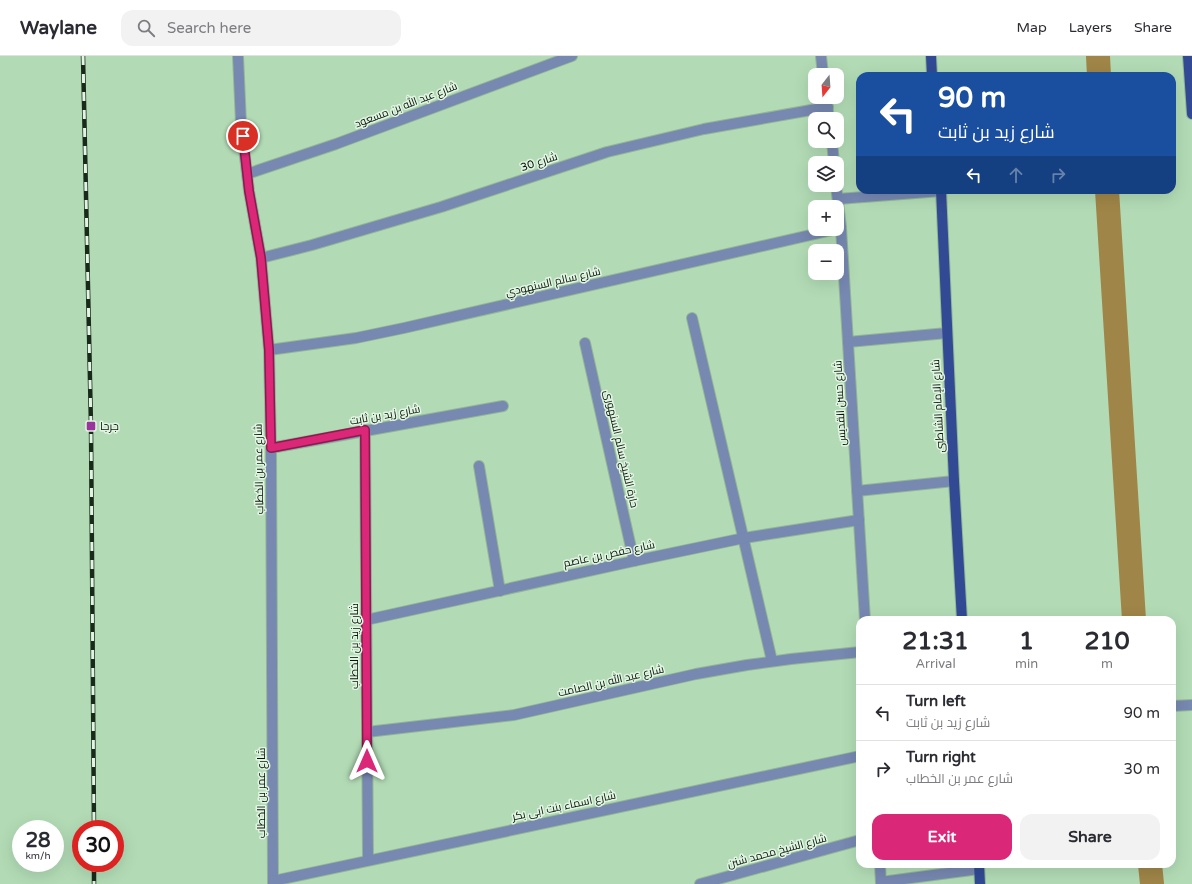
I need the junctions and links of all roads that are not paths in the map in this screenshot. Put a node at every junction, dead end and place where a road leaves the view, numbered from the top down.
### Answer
1 (238, 56) edge
2 (572, 56) edge
3 (821, 56) edge
4 (931, 56) edge
5 (1188, 56) edge
6 (823, 68) edge
7 (932, 72) edge
8 (818, 104) edge
9 (1192, 114) edge
10 (247, 174) junction
11 (837, 192) edge
12 (902, 194) edge
13 (941, 194) edge
14 (838, 199) joint
15 (808, 236) edge
16 (841, 236) edge
17 (261, 258) junction
18 (692, 318) dead end
19 (947, 333) junction
20 (848, 342) junction
21 (585, 343) dead end
22 (269, 350) junction
23 (503, 406) dead end
24 (365, 430) junction
25 (271, 448) junction
26 (479, 466) dead end
27 (954, 481) junction
28 (857, 491) junction
29 (859, 520) junction
30 (744, 538) junction
31 (634, 561) junction
32 (500, 591) junction
33 (865, 616) edge
34 (962, 616) edge
35 (366, 620) junction
36 (856, 652) edge
37 (772, 661) junction
38 (1192, 705) edge
39 (1176, 706) edge
40 (367, 732) junction
41 (856, 757) edge
42 (856, 841) edge
43 (368, 860) junction
44 (880, 868) edge
45 (973, 868) edge
46 (979, 868) edge
47 (273, 882) edge
48 (881, 883) edge
49 (700, 884) edge
50 (980, 884) edge

1 - 10 street, شارع عمر بن الخطاب
2 - 10 street, شارع عبد الله بن مسعود
3 - 6 street
4 - 7 main road
5 - 9 main road
8 - 17 street, شارع 30
10 - 17 street, شارع عمر بن الخطاب
11 - 14 street, شارع حسن القديس
12 - 14 street
13 - 19 main road, شارع الإمام الشاطبى
15 - 22 street, شارع سالم السنهودي
16 - 20 street, شارع حسن القديس
17 - 22 street, شارع عمر بن الخطاب
18 - 30 street
19 - 20 street
19 - 27 main road, شارع الإمام الشاطبى
20 - 28 street, شارع حسن القديس
21 - 31 street, حارة الشيخ سالم السنهورى
22 - 25 street, شارع عمر بن الخطاب
23 - 24 street, شارع زيد بن ثابت
24 - 25 street, شارع زيد بن ثابت
24 - 35 street, شارع زيد بن الخطاب
25 - 47 street, شارع عمر بن الخطاب
26 - 32 street
27 - 28 street
27 - 34 main road, شارع الإمام الشاطبى
28 - 29 street, شارع حسن القديس
29 - 30 street, شارع حفص بن عاصم
29 - 33 street, شارع حسن القديس
30 - 31 street, شارع حفص بن عاصم
30 - 37 street
31 - 32 street, شارع حفص بن عاصم
32 - 35 street, شارع حفص بن عاصم
35 - 40 street, شارع زيد بن الخطاب
36 - 37 street, شارع عبد الله بن الصامت
37 - 40 street, شارع عبد الله بن الصامت
38 - 39 street
40 - 43 street, شارع زيد بن الخطاب
41 - 43 street, شارع اسماء بنت ابى بكر
42 - 49 street, شارع الشيخ محمد شنن
43 - 47 street, شارع اسماء بنت ابى بكر
44 - 48 street
45 - 48 street
46 - 50 main road

